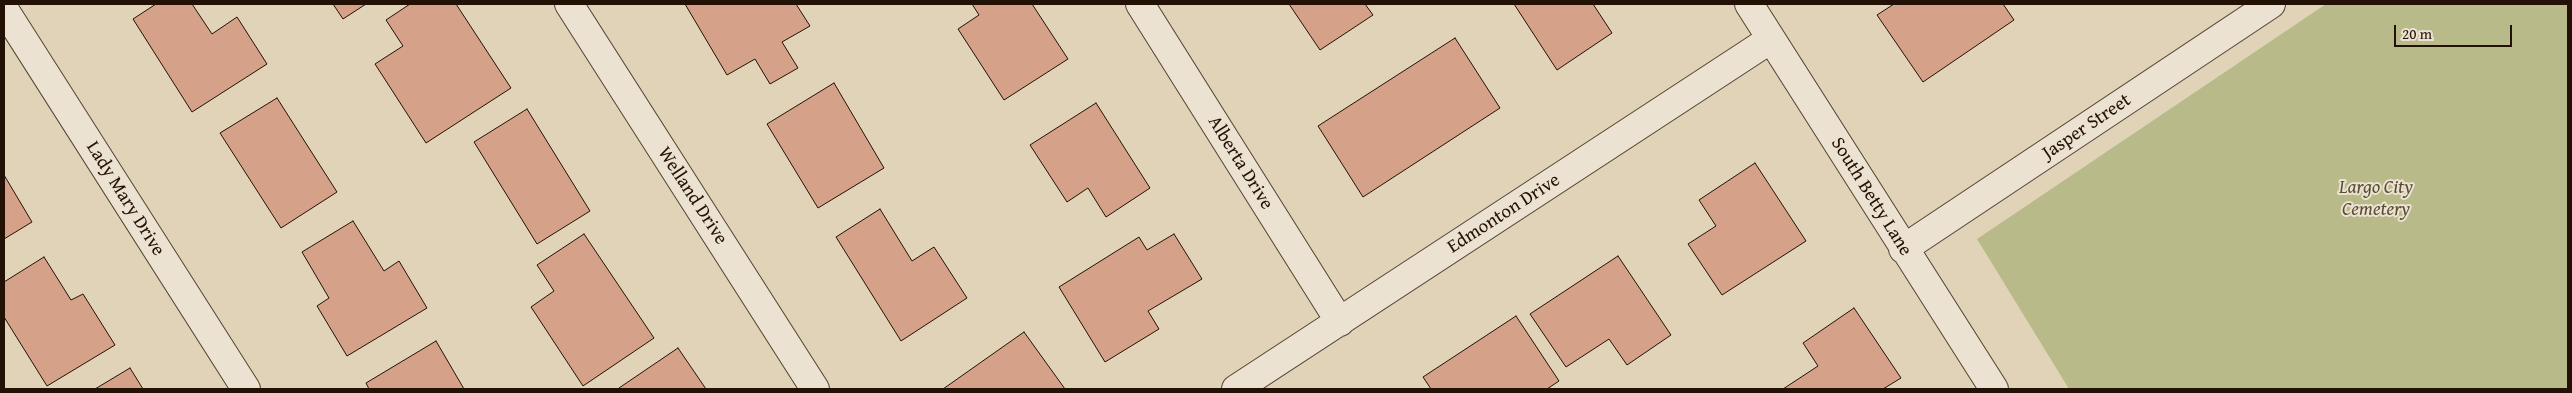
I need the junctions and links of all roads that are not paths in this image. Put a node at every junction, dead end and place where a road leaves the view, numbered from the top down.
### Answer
1 (569, 4) edge
2 (1140, 4) edge
3 (1750, 4) edge
4 (2271, 4) edge
5 (4, 9) edge
6 (1771, 39) junction
7 (1903, 249) junction
8 (1340, 322) junction
9 (246, 389) edge
10 (815, 389) edge
11 (1236, 389) edge
12 (1994, 389) edge

1 - 10 street, Welland Drive
2 - 8 street, Alberta Drive
3 - 6 street, South Betty Lane
4 - 7 street, Jasper Street
5 - 9 street, Lady Mary Drive
6 - 7 street, South Betty Lane
6 - 8 street, Edmonton Drive
7 - 12 street, South Betty Lane
8 - 11 street, Edmonton Drive

